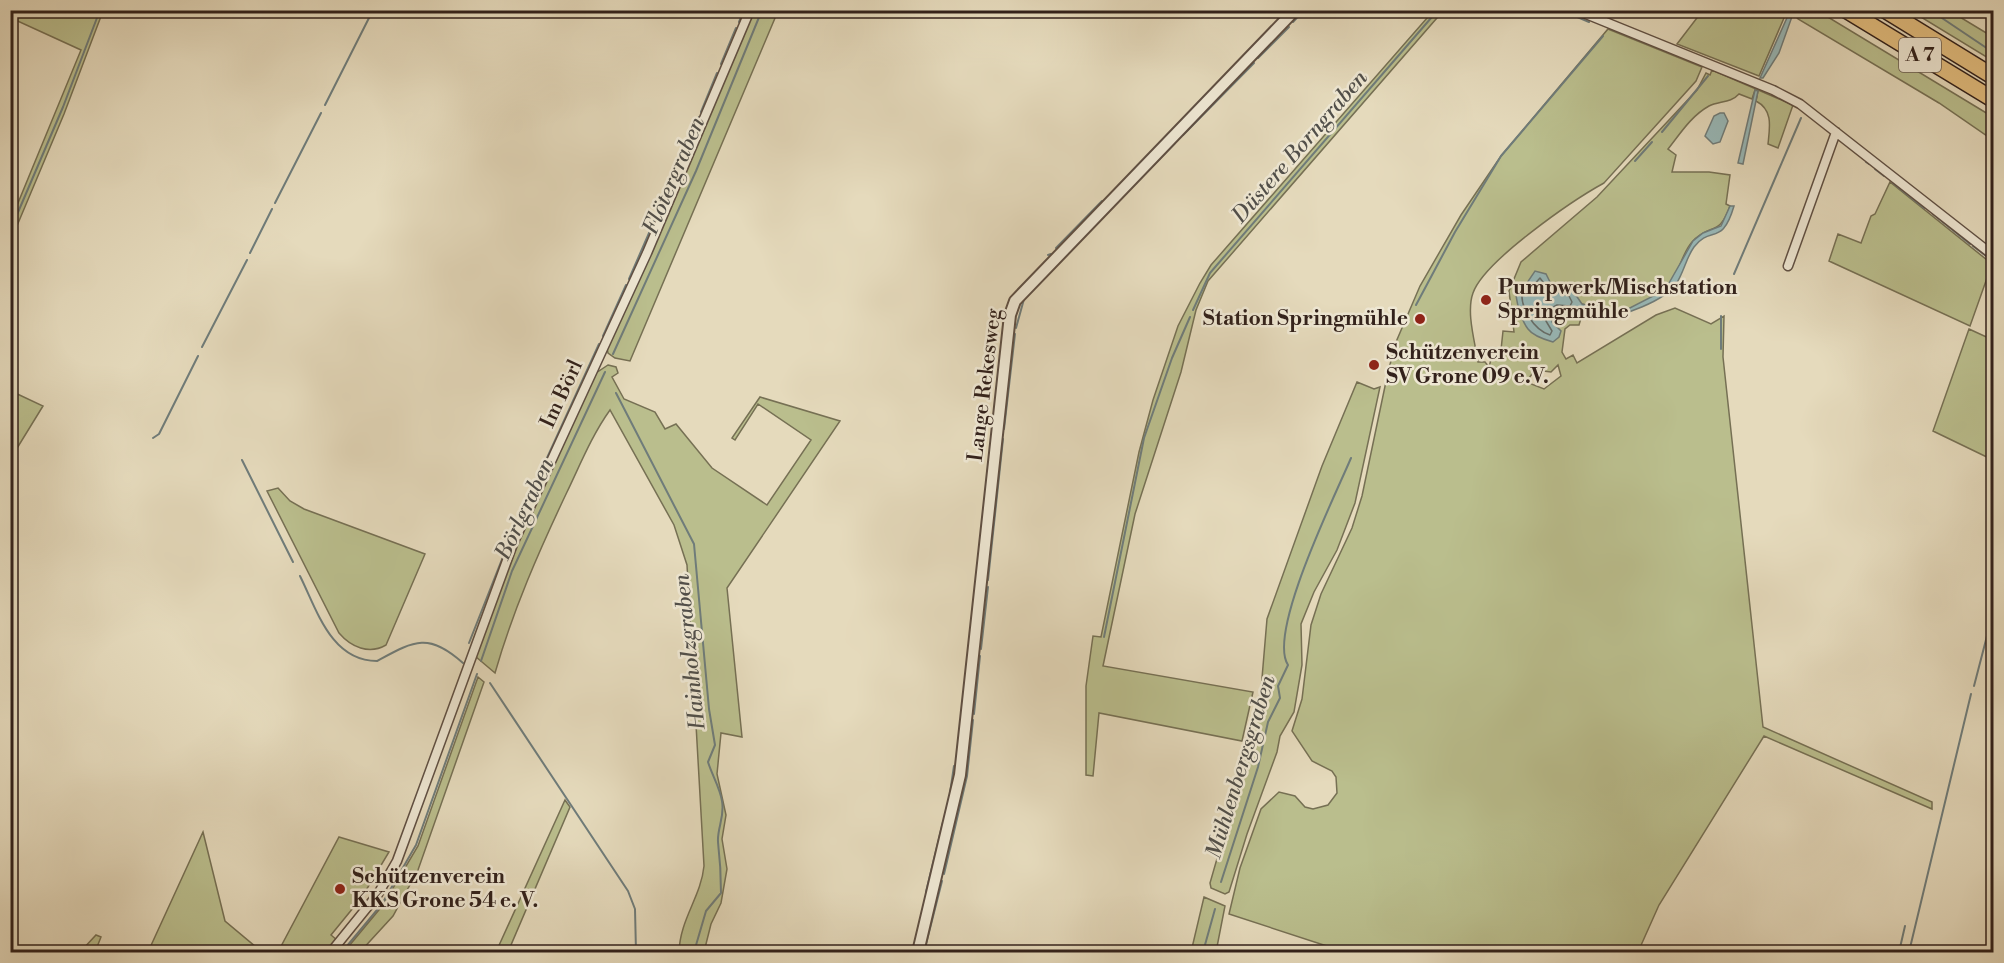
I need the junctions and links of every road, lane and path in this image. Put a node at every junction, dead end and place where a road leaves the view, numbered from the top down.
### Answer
1 (750, 10) edge
2 (1295, 10) edge
3 (1576, 10) edge
4 (1846, 10) edge
5 (1885, 10) edge
6 (1994, 77) edge
7 (1994, 100) edge
8 (1836, 132) junction
9 (1994, 256) edge
10 (1788, 266) dead end
11 (331, 952) edge
12 (918, 952) edge

1 - 11 street, Im Börl
2 - 12 street, Lange Rekesweg
3 - 8 street
4 - 7 highway, A 7
5 - 6 highway, A 7
8 - 9 street
8 - 10 street

